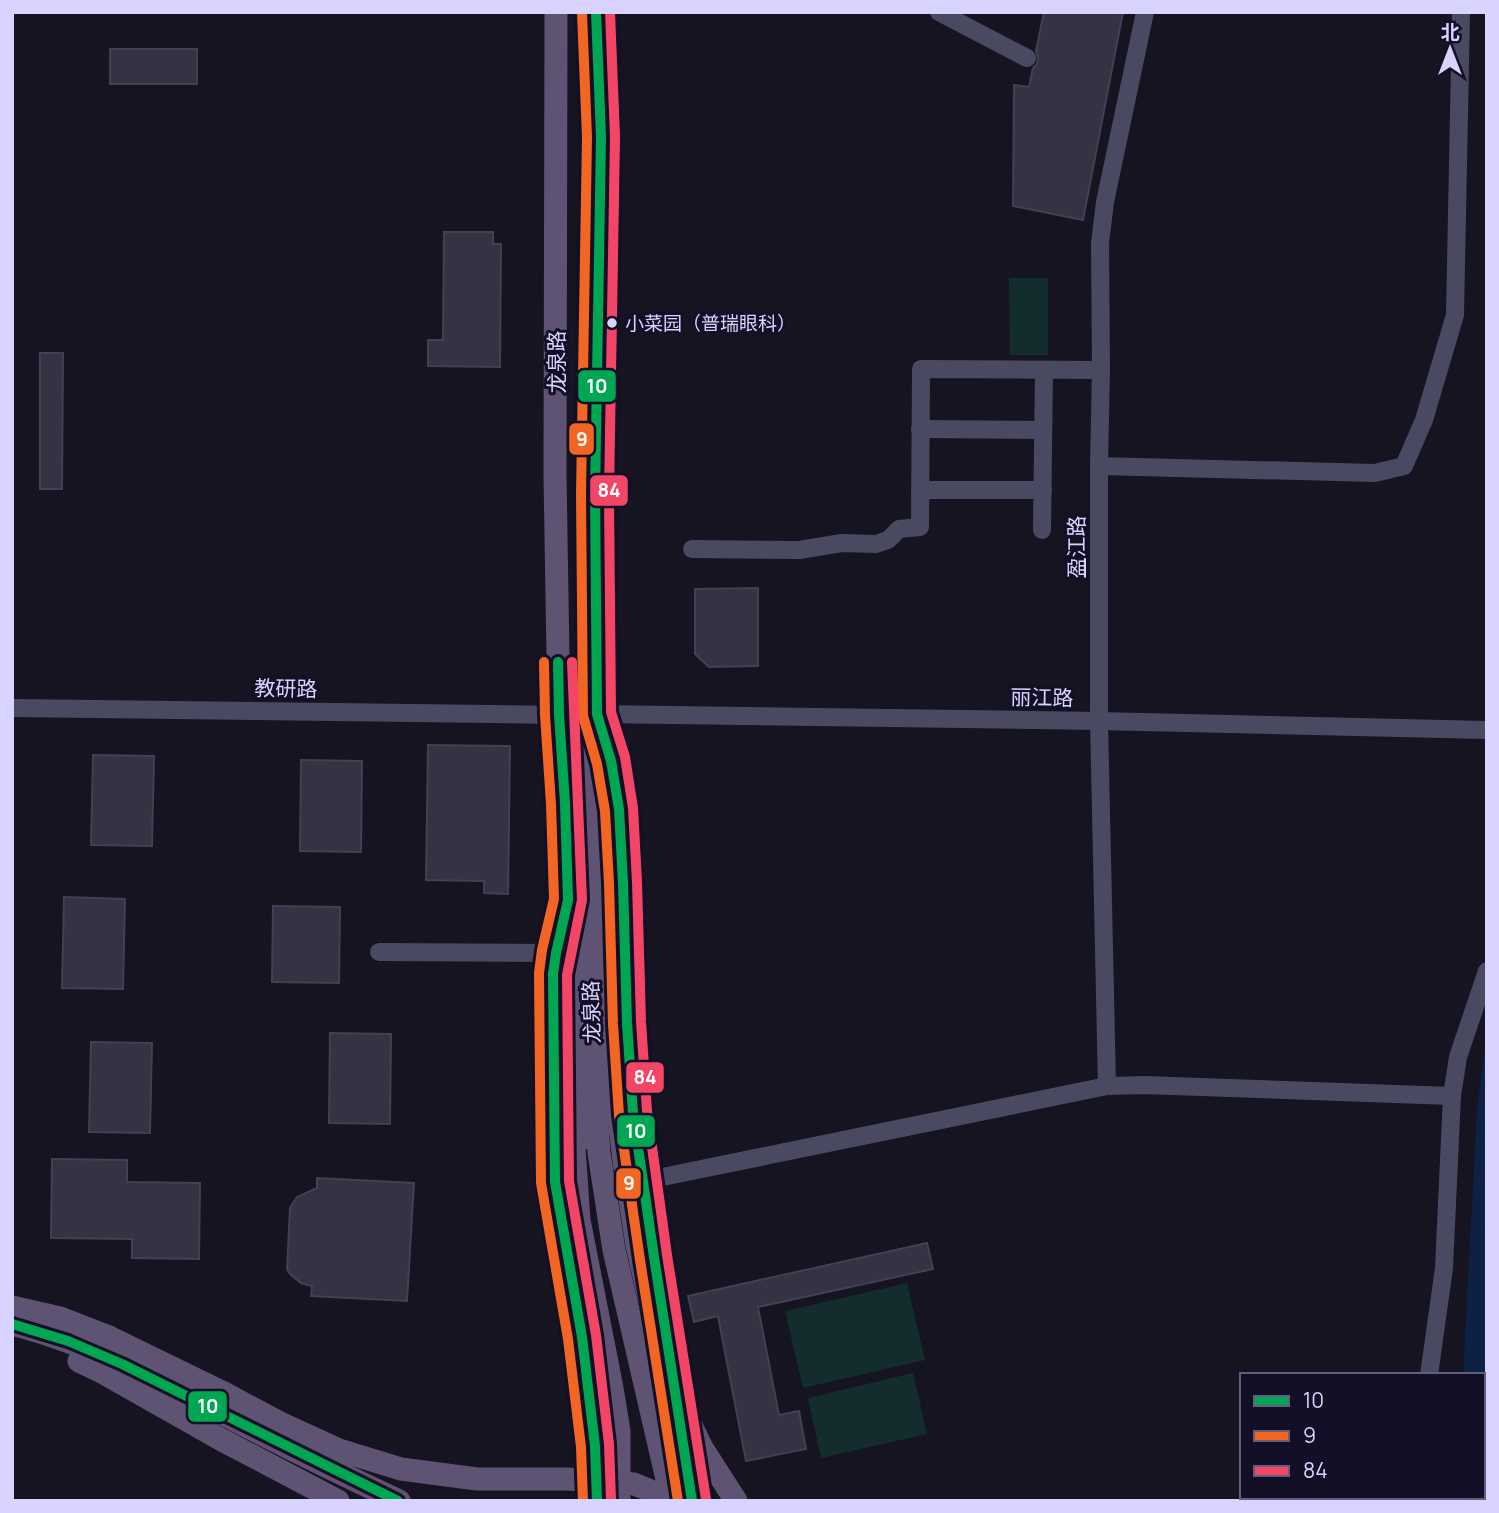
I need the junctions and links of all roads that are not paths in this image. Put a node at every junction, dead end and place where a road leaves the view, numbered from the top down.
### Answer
1 (556, 12) edge
2 (596, 12) edge
3 (939, 12) edge
4 (1145, 12) edge
5 (1461, 12) edge
6 (1027, 58) dead end
7 (1044, 370) junction
8 (1101, 370) junction
9 (920, 429) junction
10 (1043, 430) junction
11 (1099, 466) junction
12 (920, 490) junction
13 (1043, 490) junction
14 (1042, 530) dead end
15 (692, 549) dead end
16 (12, 708) edge
17 (597, 714) junction
18 (559, 715) junction
19 (1098, 721) junction
20 (1487, 730) edge
21 (568, 900) junction
22 (379, 952) dead end
23 (556, 953) junction
24 (1487, 971) edge
25 (1107, 1086) junction
26 (1452, 1096) junction
27 (587, 1154) junction
28 (643, 1181) junction
29 (12, 1307) edge
30 (12, 1324) edge
31 (12, 1335) edge
32 (36, 1341) junction
33 (1429, 1373) edge
34 (338, 1501) edge
35 (365, 1501) edge
36 (399, 1501) edge
37 (597, 1501) edge
38 (619, 1501) edge
39 (657, 1501) edge
40 (673, 1501) edge
41 (692, 1501) edge
42 (736, 1501) edge

1 - 18 main road, 龙泉路
2 - 17 main road, 龙泉路
3 - 6 street
4 - 8 street, 盈江路
5 - 11 street
7 - 8 street
7 - 9 street
7 - 10 street
8 - 11 street, 盈江路
9 - 10 street
9 - 12 street
10 - 13 street
11 - 19 street, 盈江路
12 - 13 street
12 - 15 street
13 - 14 street
16 - 18 street, 教研路
17 - 19 street, 丽江路
17 - 27 main road, 龙泉路
17 - 28 main road
17 - 42 main road, bridge
18 - 21 main road, 龙泉路
19 - 20 street, 丽江路
19 - 25 street, 盈江路
21 - 23 main road
21 - 27 main road, 龙泉路
22 - 23 street
23 - 37 main road
24 - 26 street
25 - 26 street
25 - 28 street
26 - 33 street
27 - 38 main road
27 - 39 main road, 龙泉路
27 - 40 main road, 龙泉路
28 - 41 main road
29 - 40 main road, bridge
30 - 36 main road
31 - 32 main road
32 - 34 main road
32 - 35 main road

